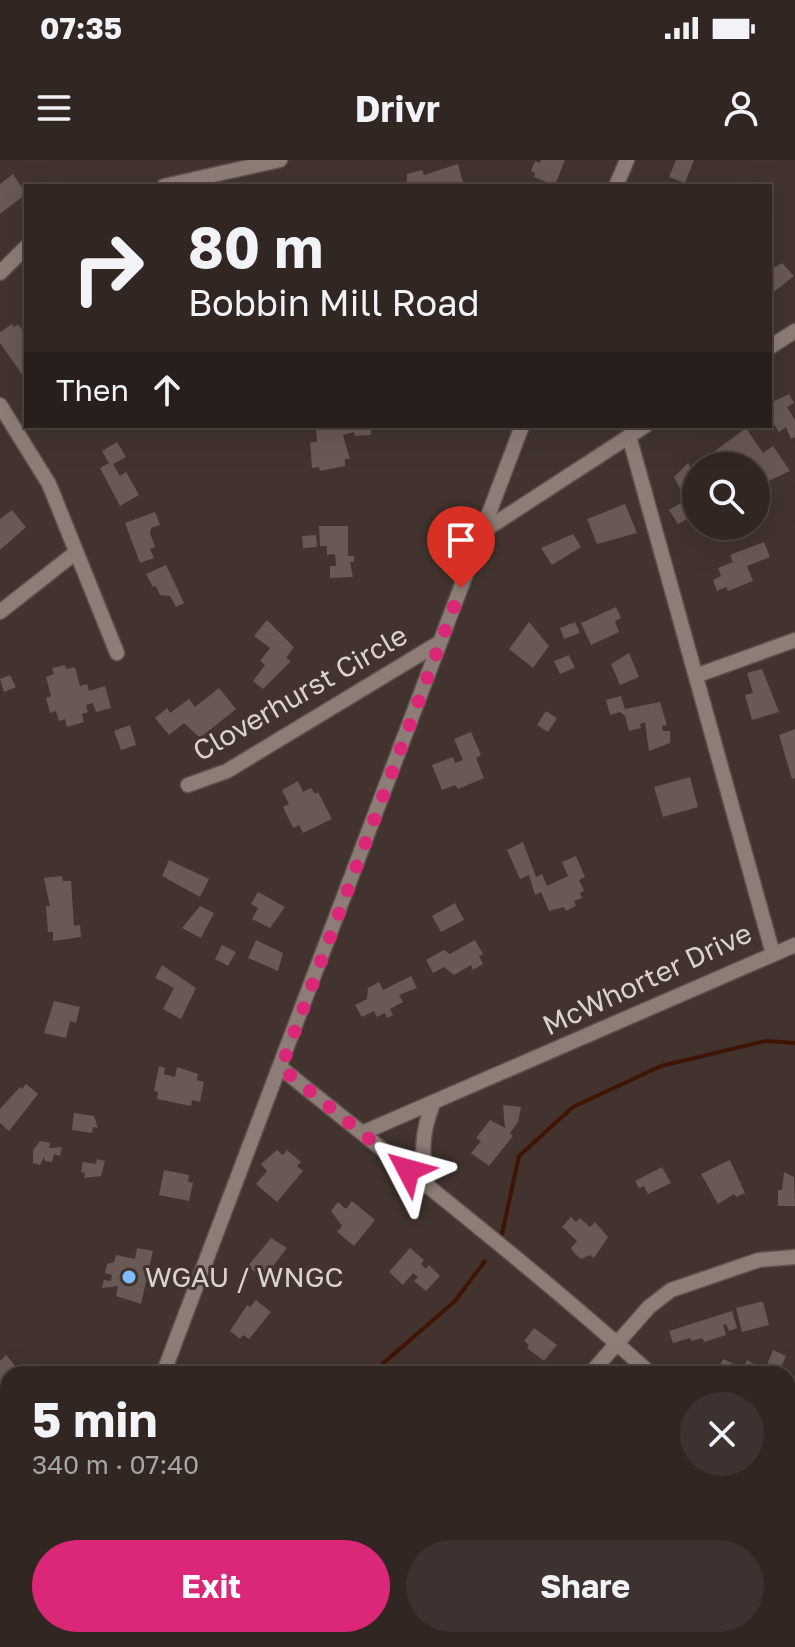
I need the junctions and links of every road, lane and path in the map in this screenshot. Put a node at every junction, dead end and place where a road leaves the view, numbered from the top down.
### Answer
1 (280, 160) edge
2 (627, 160) edge
3 (173, 184) edge
4 (617, 184) edge
5 (24, 249) edge
6 (0, 273) edge
7 (795, 331) edge
8 (772, 346) edge
9 (0, 405) edge
10 (521, 428) edge
11 (642, 428) edge
12 (629, 436) junction
13 (484, 531) junction
14 (75, 553) junction
15 (0, 612) edge
16 (795, 640) edge
17 (437, 644) junction
18 (117, 653) dead end
19 (698, 675) junction
20 (188, 785) dead end
21 (795, 945) edge
22 (773, 954) junction
23 (281, 1068) junction
24 (433, 1104) junction
25 (362, 1133) junction
26 (428, 1187) junction
27 (795, 1257) edge
28 (618, 1344) junction
29 (166, 1366) edge
30 (597, 1366) edge
31 (642, 1366) edge

1 - 3 street
2 - 4 street
5 - 6 street
7 - 8 street
9 - 14 street
10 - 13 street
11 - 12 street
12 - 13 street
12 - 19 street, McWhorter Drive
13 - 17 street
14 - 15 street
14 - 18 street
16 - 19 street
17 - 20 street, Cloverhurst Circle
17 - 23 street
19 - 22 street, McWhorter Drive
21 - 22 street
22 - 24 street, McWhorter Drive
23 - 25 street
23 - 29 street
24 - 25 street, McWhorter Drive
24 - 26 street
25 - 26 street
26 - 28 street
27 - 28 street
28 - 30 street
28 - 31 street

